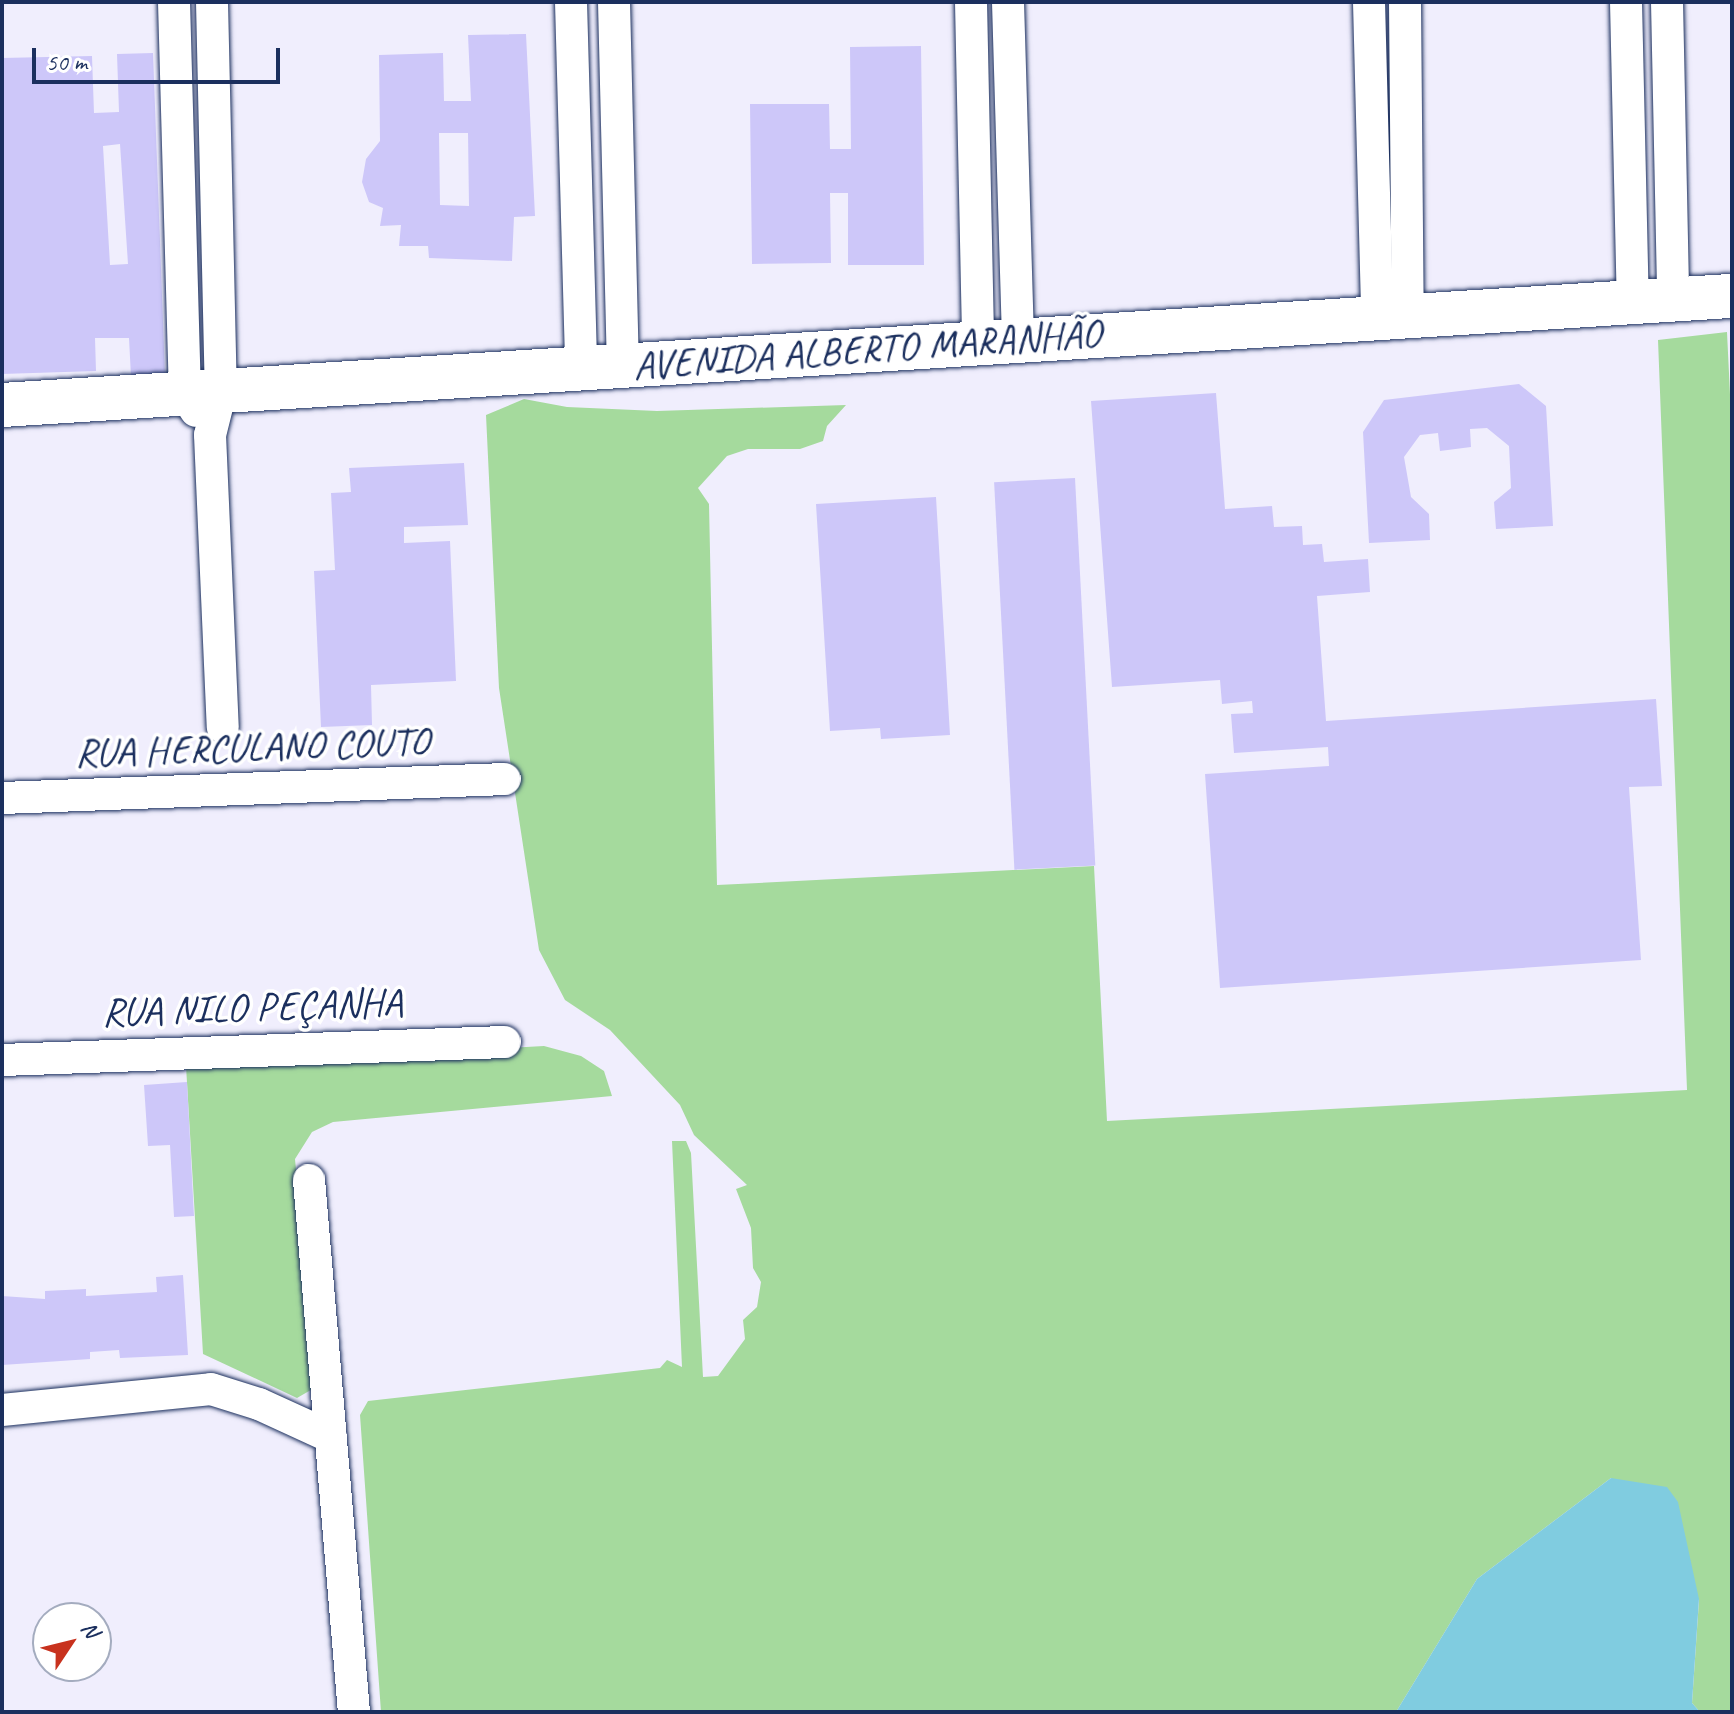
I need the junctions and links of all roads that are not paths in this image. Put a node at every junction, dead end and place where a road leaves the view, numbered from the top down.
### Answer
1 (174, 2) edge
2 (212, 2) edge
3 (571, 2) edge
4 (614, 2) edge
5 (971, 2) edge
6 (1008, 2) edge
7 (1369, 2) edge
8 (1405, 2) edge
9 (1626, 2) edge
10 (1667, 2) edge
11 (1732, 296) edge
12 (1653, 301) junction
13 (1392, 317) junction
14 (998, 341) junction
15 (602, 366) junction
16 (203, 392) junction
17 (2, 405) edge
18 (223, 727) dead end
19 (505, 779) dead end
20 (2, 798) edge
21 (505, 1042) dead end
22 (2, 1060) edge
23 (309, 1180) dead end
24 (2, 1410) edge
25 (331, 1437) junction
26 (354, 1712) edge

1 - 16 street
2 - 16 street
3 - 15 street
4 - 15 street
5 - 14 street
6 - 14 street
7 - 13 street
8 - 13 street
9 - 12 street
10 - 12 street
11 - 12 street, AVENIDA ALBERTO MARANHÃO
12 - 13 street, AVENIDA ALBERTO MARANHÃO
13 - 14 street, AVENIDA ALBERTO MARANHÃO
14 - 15 street, AVENIDA ALBERTO MARANHÃO
15 - 16 street, AVENIDA ALBERTO MARANHÃO
16 - 17 street, AVENIDA ALBERTO MARANHÃO
16 - 18 street
19 - 20 street, RUA HERCULANO COUTO
21 - 22 street, RUA NILO PEÇANHA
23 - 25 street
24 - 25 street
25 - 26 street

